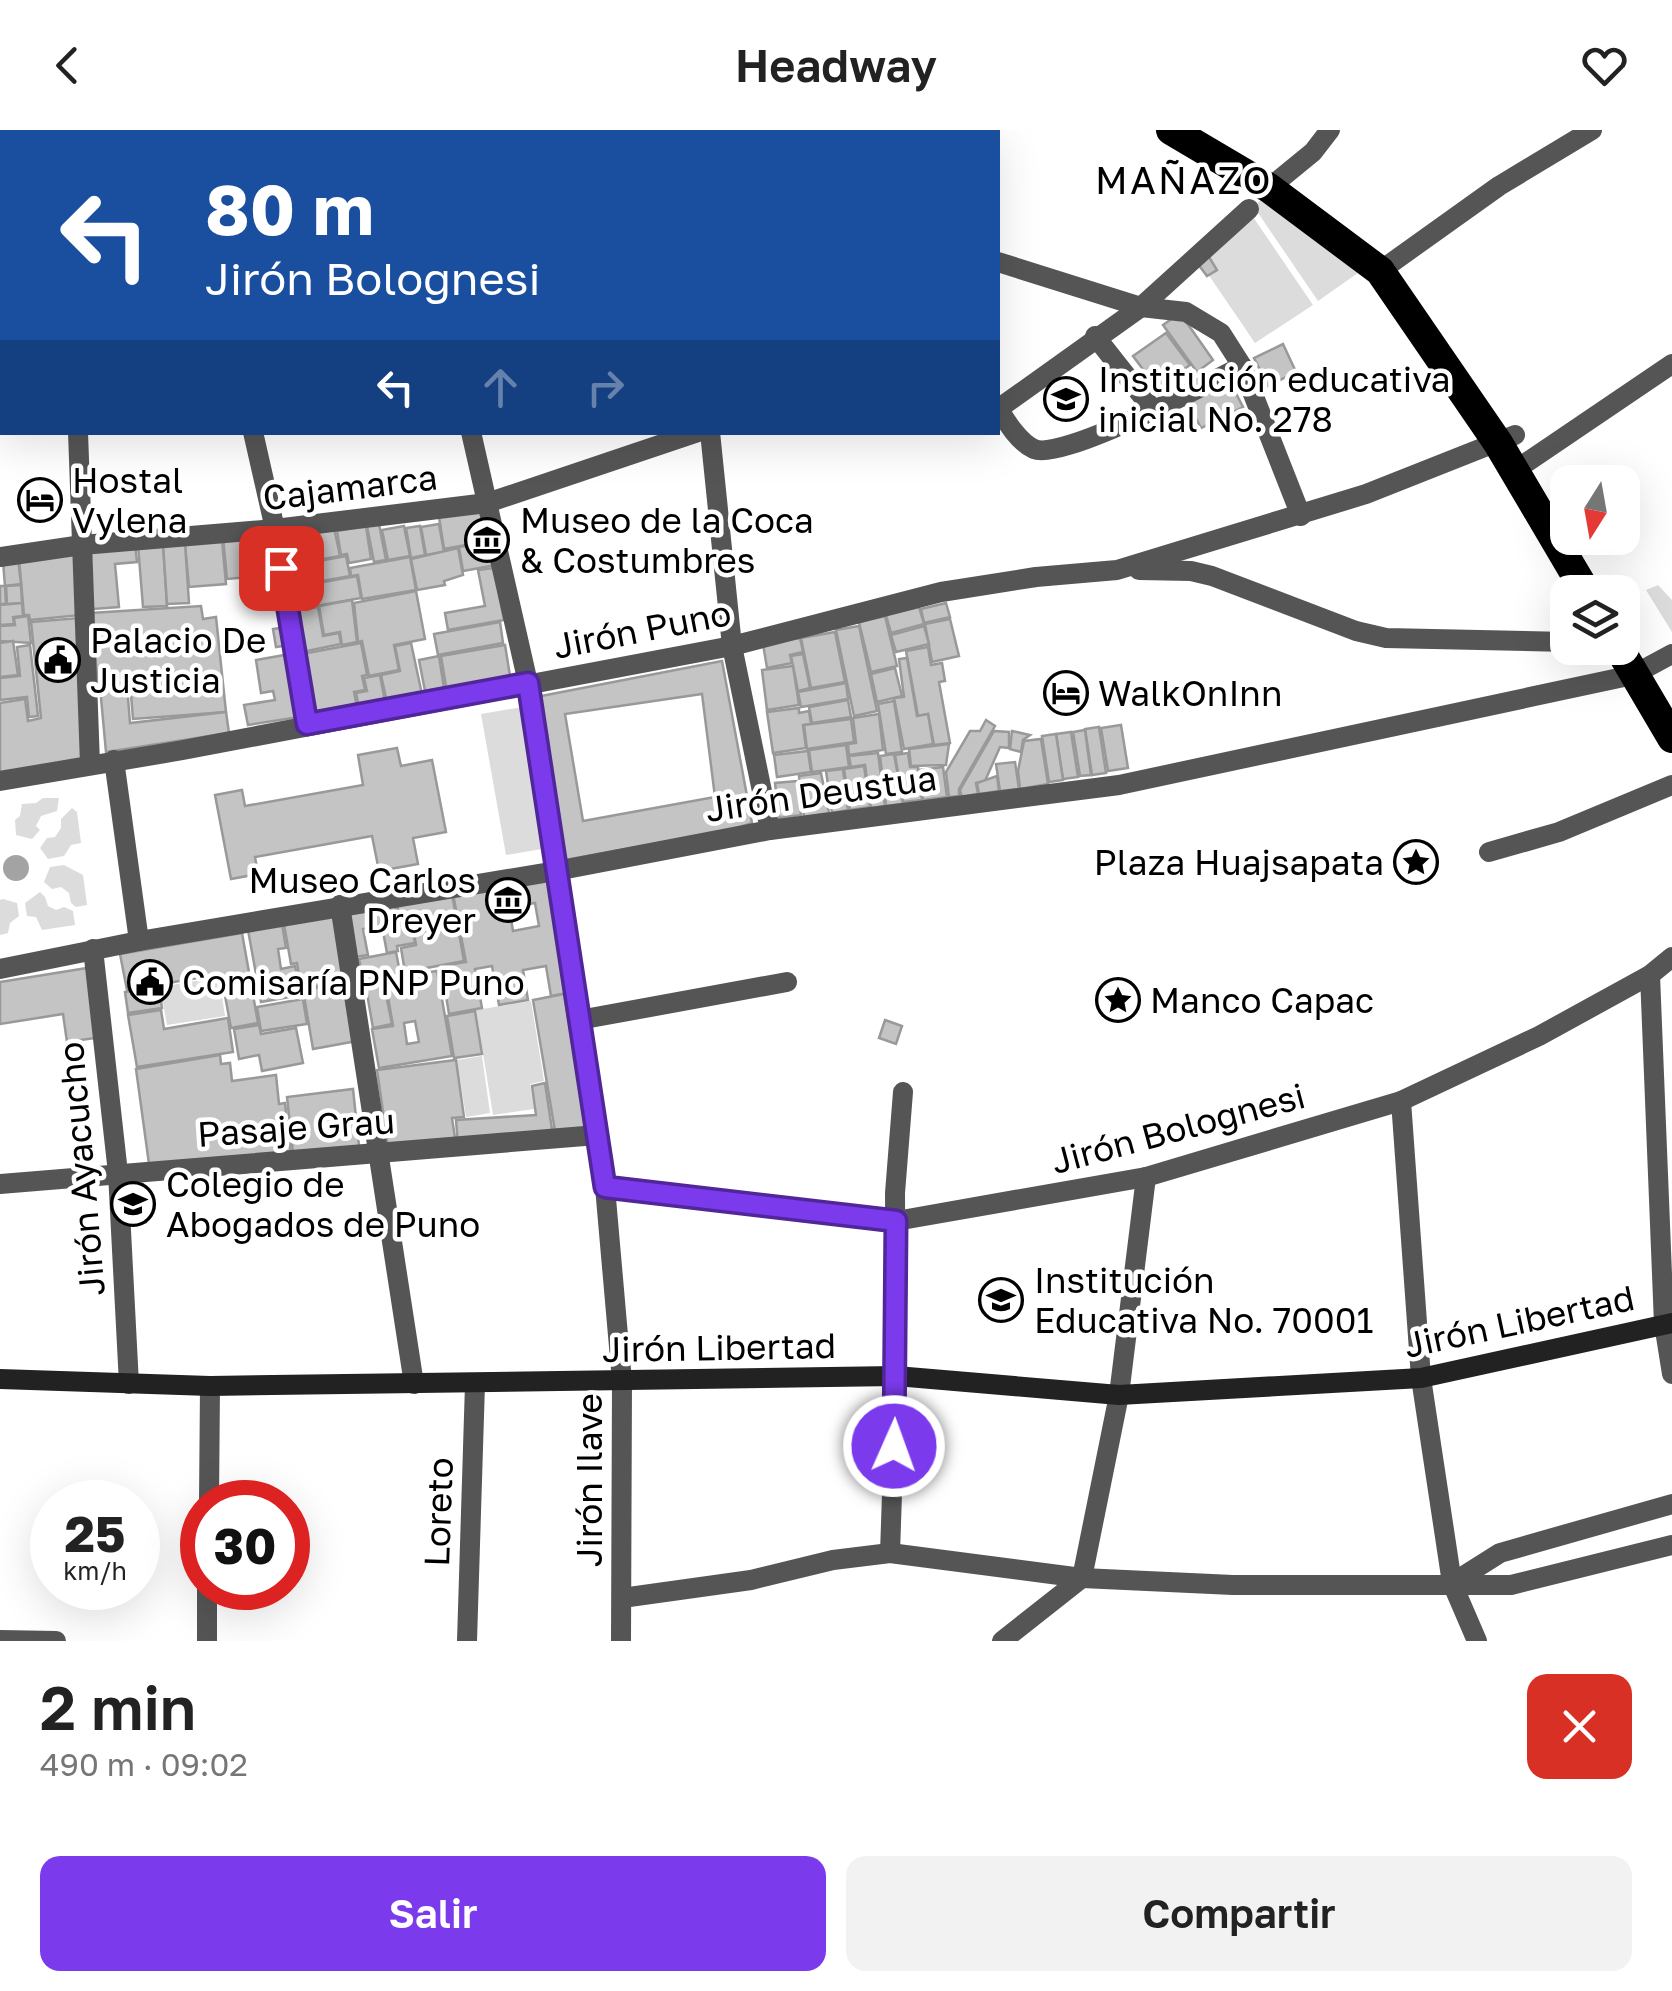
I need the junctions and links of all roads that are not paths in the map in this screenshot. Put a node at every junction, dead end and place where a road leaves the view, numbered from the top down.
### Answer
1 (1171, 130) edge
2 (1197, 130) edge
3 (1330, 130) edge
4 (1592, 130) edge
5 (1266, 192) junction
6 (1000, 263) edge
7 (1386, 266) junction
8 (1141, 306) junction
9 (1095, 336) junction
10 (1672, 364) edge
11 (1242, 366) junction
12 (1000, 407) edge
13 (1154, 410) junction
14 (1000, 412) edge
15 (78, 435) edge
16 (254, 435) edge
17 (473, 435) edge
18 (689, 435) edge
19 (710, 435) edge
20 (1506, 439) junction
21 (1523, 466) junction
22 (1550, 501) edge
23 (488, 503) junction
24 (1300, 516) junction
25 (274, 529) junction
26 (82, 545) junction
27 (0, 557) edge
28 (1117, 570) junction
29 (1578, 575) edge
30 (1550, 642) edge
31 (732, 646) junction
32 (1651, 665) edge
33 (528, 683) junction
34 (1672, 711) edge
35 (307, 724) junction
36 (1672, 738) edge
37 (114, 760) junction
38 (90, 764) junction
39 (0, 781) edge
40 (1672, 785) edge
41 (770, 830) junction
42 (1489, 852) dead end
43 (556, 870) junction
44 (340, 904) junction
45 (139, 940) junction
46 (94, 950) junction
47 (1672, 956) edge
48 (0, 968) edge
49 (1650, 975) junction
50 (788, 982) dead end
51 (579, 1020) junction
52 (903, 1092) dead end
53 (1400, 1101) junction
54 (597, 1135) junction
55 (378, 1153) junction
56 (118, 1174) junction
57 (1146, 1177) junction
58 (0, 1184) edge
59 (605, 1187) junction
60 (896, 1221) junction
61 (1668, 1323) edge
62 (1672, 1374) edge
63 (896, 1376) junction
64 (1420, 1378) junction
65 (0, 1379) edge
66 (622, 1381) junction
67 (129, 1384) junction
68 (414, 1384) junction
69 (475, 1384) junction
70 (210, 1386) junction
71 (1119, 1395) junction
72 (208, 1480) edge
73 (1672, 1504) edge
74 (1669, 1546) edge
75 (890, 1553) junction
76 (1672, 1568) edge
77 (1082, 1578) junction
78 (1452, 1583) junction
79 (622, 1598) junction
80 (207, 1610) edge
81 (1005, 1638) edge
82 (0, 1640) edge
83 (56, 1641) edge
84 (206, 1641) edge
85 (466, 1641) edge
86 (622, 1641) edge
87 (1476, 1641) edge

1 - 5 highway
2 - 5 highway
3 - 5 street
4 - 7 street
5 - 7 highway
5 - 8 street
6 - 8 street
7 - 20 highway
8 - 9 street
8 - 11 street
9 - 12 street
9 - 13 street
10 - 21 street
11 - 13 street
11 - 24 street
13 - 14 street
15 - 26 street
16 - 25 street
17 - 23 street, Jirón Ilave
18 - 23 street, Cajamarca
19 - 31 street
20 - 21 highway
20 - 24 street, Jirón Puno
21 - 22 highway
21 - 29 highway
23 - 25 street, Cajamarca
23 - 33 street, Jirón Ilave
24 - 28 street, Jirón Puno
25 - 26 street, Cajamarca
25 - 35 street
26 - 27 street, Cajamarca
26 - 38 street
28 - 30 street
28 - 31 street, Jirón Puno
31 - 33 street, Jirón Puno
31 - 41 street
32 - 34 highway
32 - 36 highway
32 - 41 street, Jirón Deustua
33 - 35 street, Jirón Puno
33 - 43 street, Jirón Ilave
35 - 37 street, Jirón Puno
37 - 38 street, Jirón Puno
37 - 45 street
38 - 39 street, Jirón Puno
40 - 42 street
41 - 43 street, Jirón Deustua
43 - 44 street, Jirón Deustua
43 - 51 street, Jirón Ilave
44 - 45 street, Jirón Deustua
44 - 55 street
45 - 46 street, Jirón Deustua
46 - 48 street, Jirón Deustua
46 - 56 street, Jirón Ayacucho
47 - 49 street, Jirón Bolognesi
49 - 53 street, Jirón Bolognesi
49 - 61 street
50 - 51 street
51 - 54 street, Jirón Ilave
52 - 60 street
53 - 57 street, Jirón Bolognesi
53 - 64 street
54 - 55 street, Pasaje Grau
54 - 59 street, Jirón Ilave
55 - 56 street, Pasaje Grau
55 - 68 street
56 - 58 street, Pasaje Grau
56 - 67 street, Jirón Ayacucho
57 - 60 street, Jirón Bolognesi
57 - 71 street
59 - 60 street, Jirón Bolognesi
59 - 66 street, Jirón Ilave
60 - 63 street
61 - 62 street
61 - 64 street, Jirón Libertad
63 - 66 street, Jirón Libertad
63 - 71 street, Jirón Libertad
63 - 75 street
64 - 71 street, Jirón Libertad
64 - 78 street
65 - 67 street, Jirón Libertad
66 - 69 street, Jirón Libertad
66 - 79 street, Jirón Ilave
67 - 70 street, Jirón Libertad
68 - 69 street, Jirón Libertad
68 - 70 street, Jirón Libertad
69 - 85 street, Loreto
70 - 72 street
71 - 77 street
73 - 78 street
74 - 76 street
74 - 78 street
75 - 77 street
75 - 79 street
77 - 78 street
77 - 81 street
78 - 87 street
79 - 86 street, Jirón Ilave
80 - 84 street
82 - 83 street

